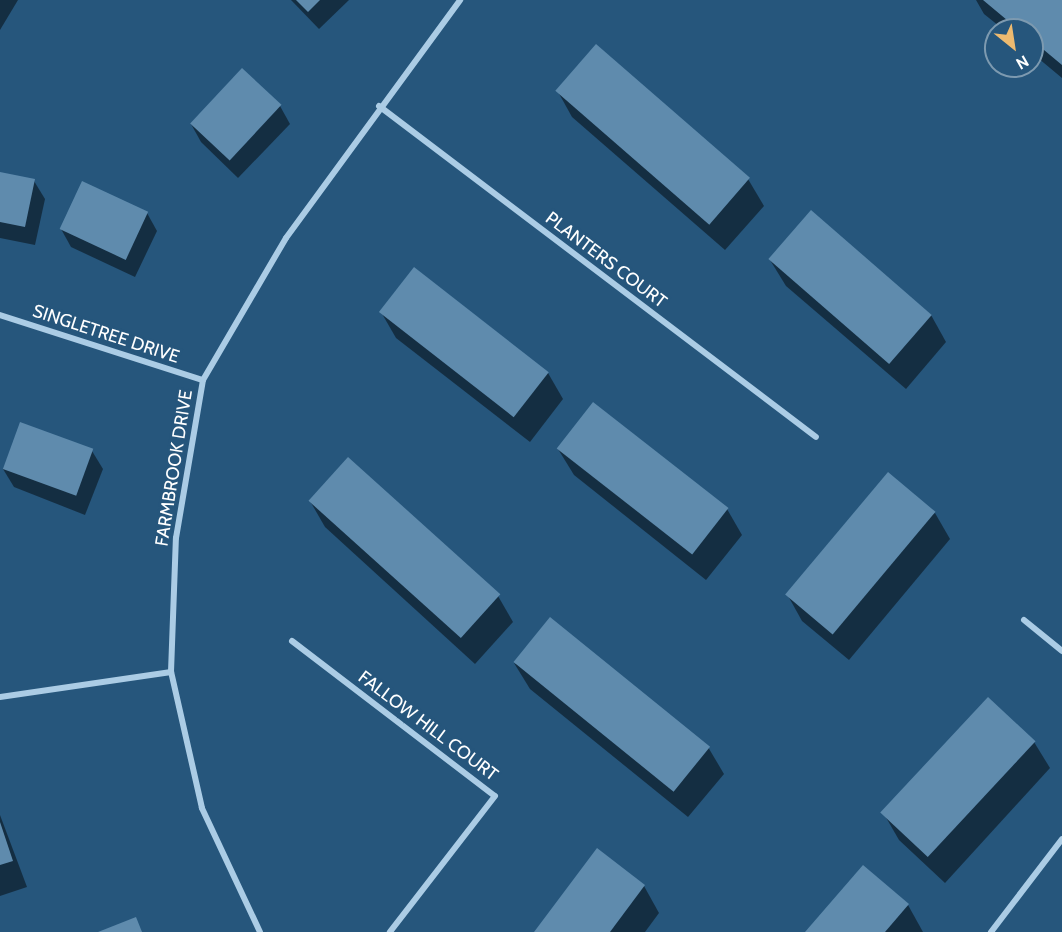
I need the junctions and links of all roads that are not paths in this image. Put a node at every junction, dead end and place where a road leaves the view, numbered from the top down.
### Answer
1 (460, 0) edge
2 (379, 106) junction
3 (0, 315) edge
4 (203, 380) junction
5 (816, 437) dead end
6 (1024, 620) dead end
7 (291, 641) dead end
8 (1062, 651) edge
9 (171, 672) junction
10 (0, 697) edge
11 (1062, 838) edge
12 (260, 932) edge
13 (390, 932) edge
14 (991, 932) edge

1 - 2 street, FARMBROOK DRIVE
2 - 4 street, FARMBROOK DRIVE
2 - 5 street, PLANTERS COURT
3 - 4 street, SINGLETREE DRIVE
4 - 9 street, FARMBROOK DRIVE
6 - 8 street
7 - 13 street, FALLOW HILL COURT
9 - 10 street
9 - 12 street, FARMBROOK DRIVE
11 - 14 street

